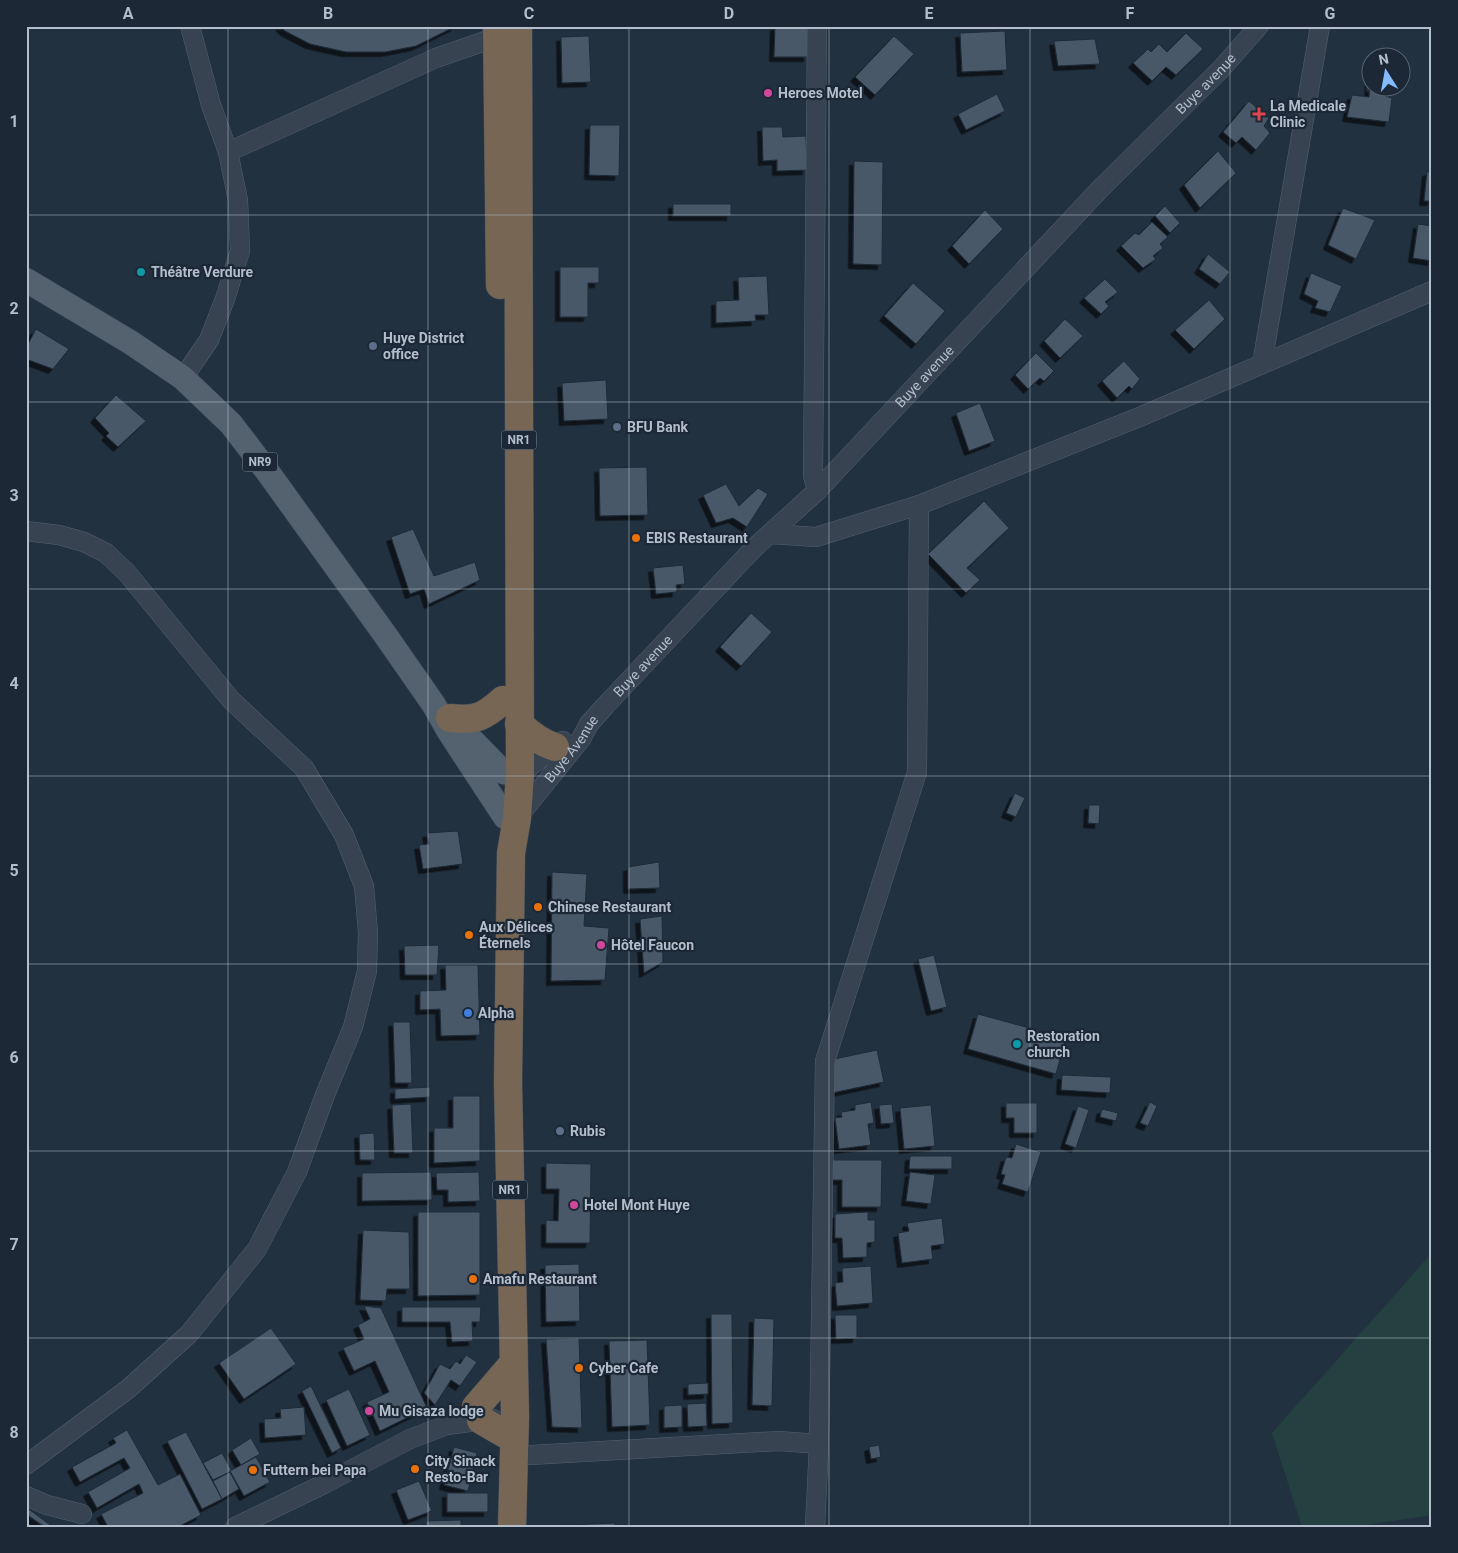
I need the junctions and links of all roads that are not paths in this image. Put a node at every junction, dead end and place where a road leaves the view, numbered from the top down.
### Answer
1 (190, 26) edge
2 (817, 26) edge
3 (1259, 26) edge
4 (1320, 26) edge
5 (508, 31) edge
6 (228, 152) junction
7 (26, 280) edge
8 (1432, 290) edge
9 (1262, 364) junction
10 (183, 378) junction
11 (817, 491) junction
12 (919, 505) junction
13 (26, 531) edge
14 (770, 534) junction
15 (511, 618) junction
16 (504, 700) junction
17 (442, 712) junction
18 (519, 724) junction
19 (589, 724) junction
20 (555, 747) junction
21 (512, 773) junction
22 (511, 817) junction
23 (513, 1364) junction
24 (478, 1414) junction
25 (514, 1428) junction
26 (819, 1444) junction
27 (26, 1465) edge
28 (26, 1496) edge
29 (82, 1514) dead end
30 (235, 1527) edge
31 (512, 1527) edge
32 (815, 1527) edge

1 - 6 street
2 - 11 street
3 - 11 street, Buye avenue
4 - 9 street
5 - 6 street
5 - 15 highway, NR1
6 - 10 street
7 - 10 main road, NR9
8 - 9 street
9 - 12 street
10 - 17 main road, NR9
11 - 14 street, Buye avenue
12 - 14 street
12 - 26 street
13 - 27 street
14 - 19 street, Buye avenue
15 - 16 highway, NR1
15 - 18 highway, NR1
16 - 17 highway
16 - 21 highway, NR1
17 - 21 main road, NR9
17 - 22 main road, NR9
18 - 20 highway
18 - 21 highway, NR1
19 - 20 street, Buye Avenue
19 - 22 street, Buye Avenue
20 - 21 street, Buye Avenue
21 - 22 highway, NR1
22 - 23 highway, NR1
23 - 24 highway
23 - 25 highway, NR1
24 - 25 highway
24 - 25 street
24 - 30 street
25 - 26 street
25 - 31 highway, NR1
26 - 32 street
28 - 29 street

